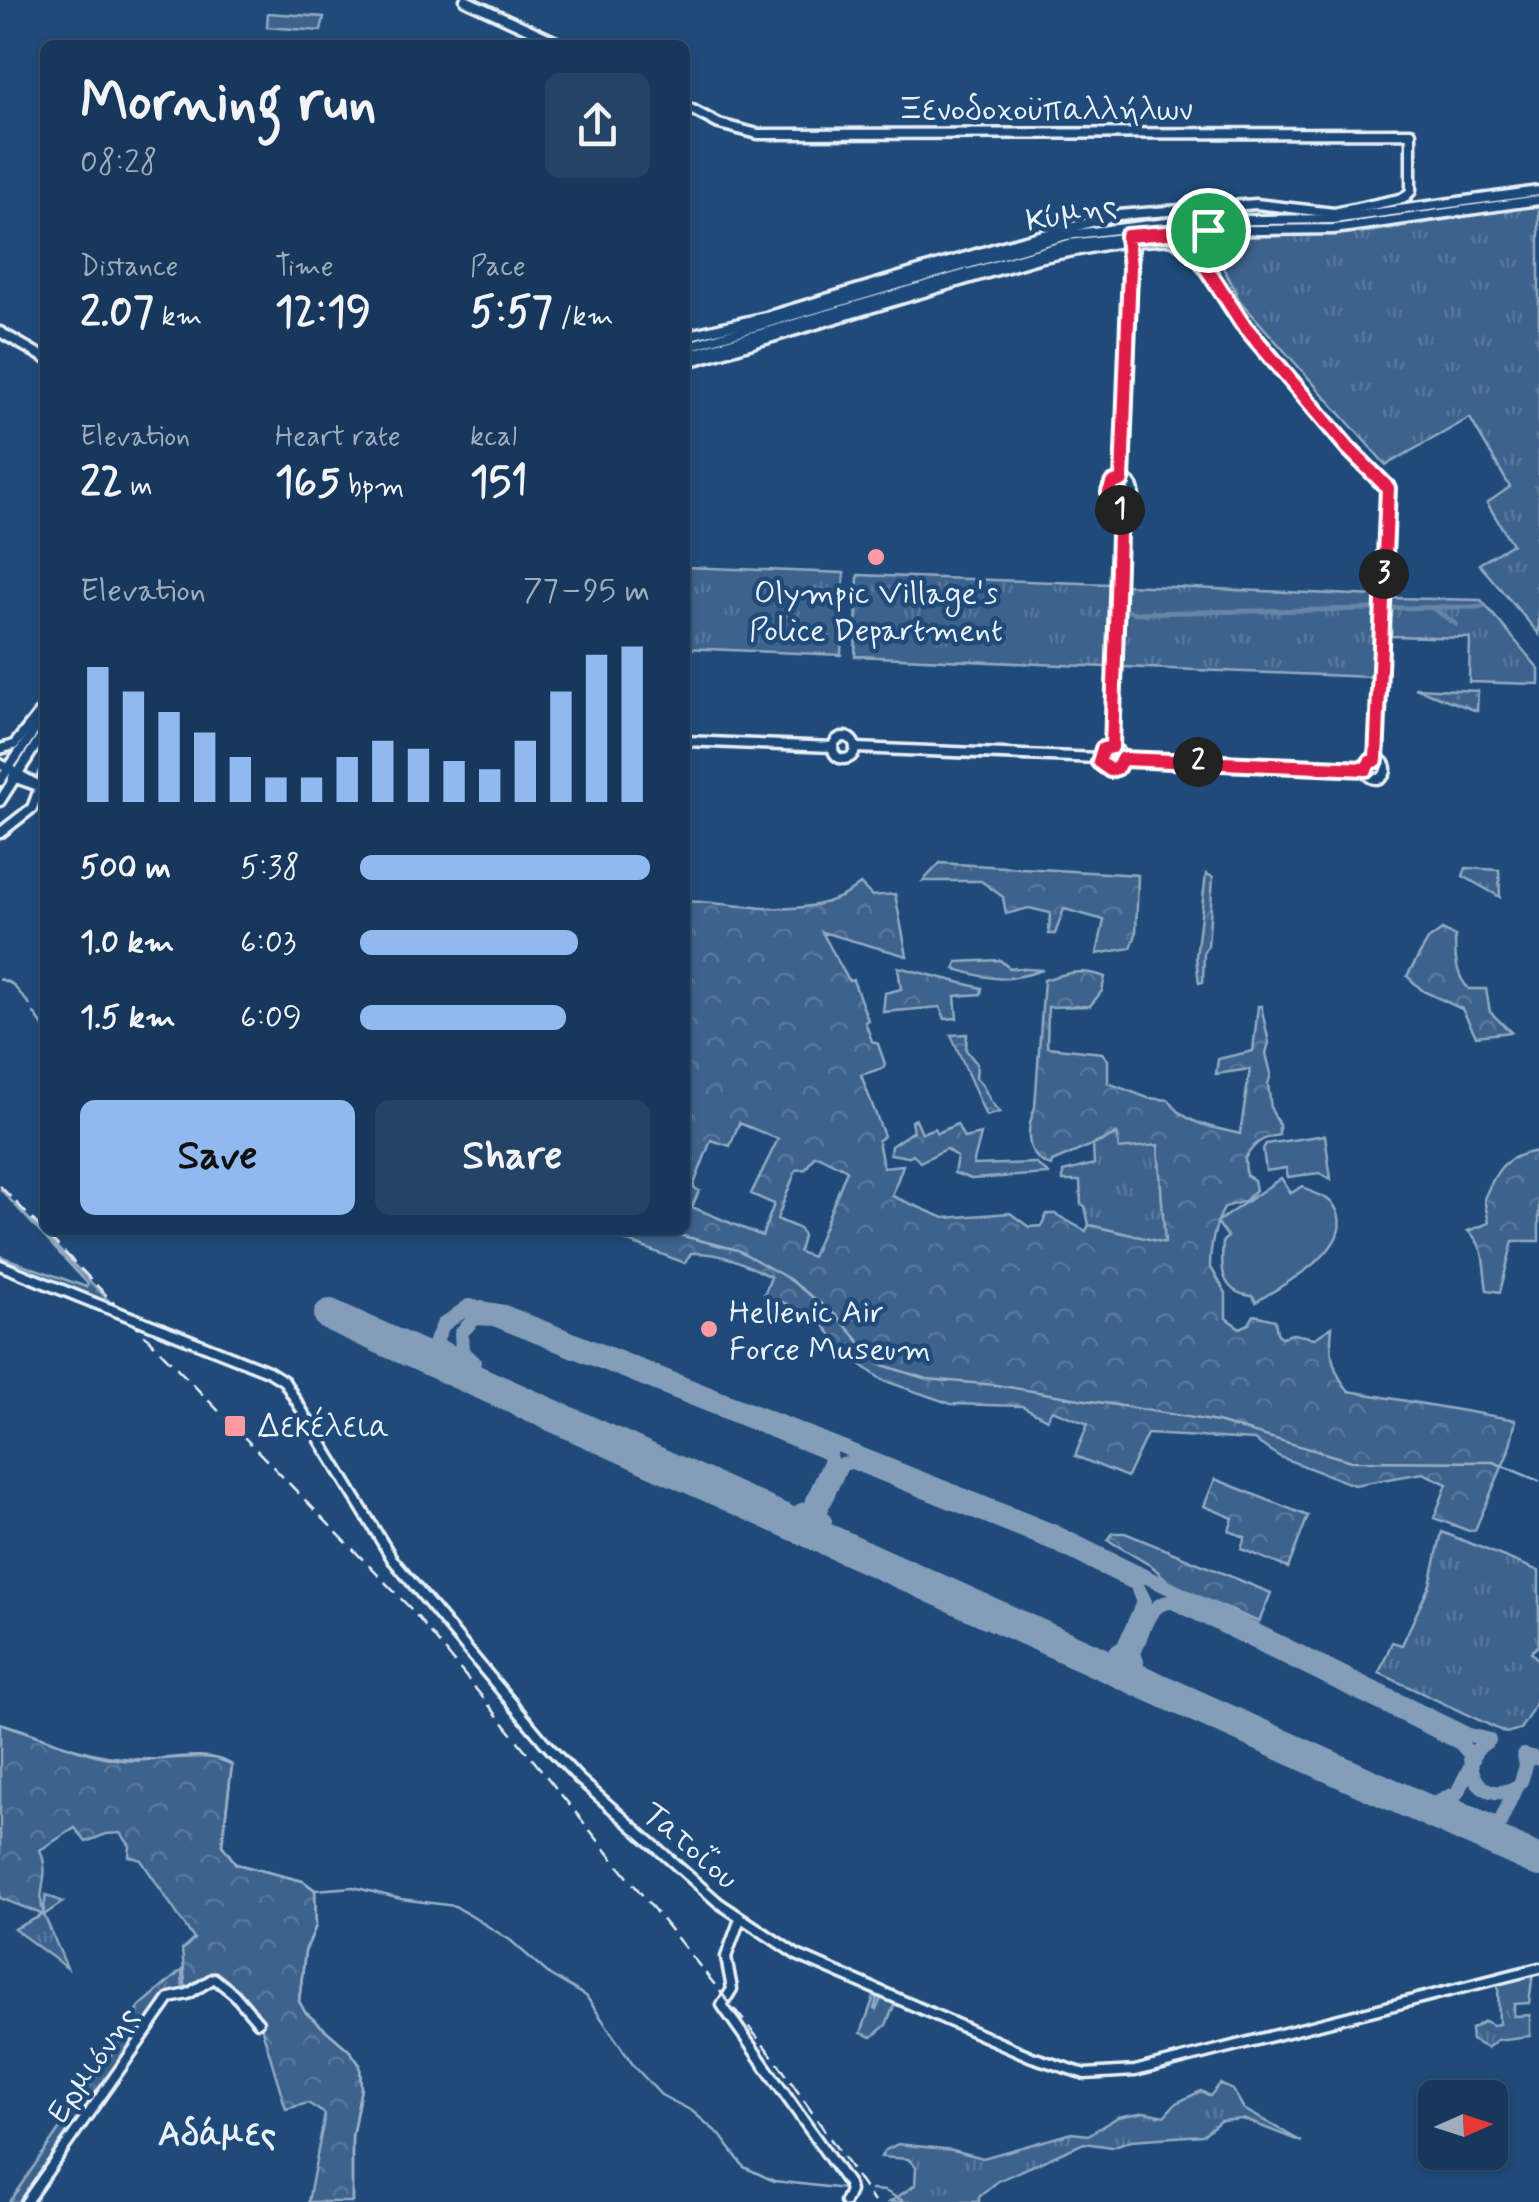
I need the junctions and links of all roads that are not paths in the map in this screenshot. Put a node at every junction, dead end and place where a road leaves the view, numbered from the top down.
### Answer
1 (466, 0) edge
2 (552, 40) edge
3 (690, 109) edge
4 (1539, 190) edge
5 (1539, 200) edge
6 (1208, 230) junction
7 (1130, 234) junction
8 (1196, 256) junction
9 (0, 332) edge
10 (690, 335) edge
11 (690, 346) edge
12 (40, 355) edge
13 (690, 359) edge
14 (1122, 480) junction
15 (1120, 505) junction
16 (40, 712) edge
17 (40, 722) edge
18 (40, 736) edge
19 (690, 741) edge
20 (833, 747) junction
21 (1112, 747) junction
22 (856, 748) junction
23 (0, 749) edge
24 (1099, 758) junction
25 (1122, 759) junction
26 (1376, 760) junction
27 (1366, 769) junction
28 (6, 773) edge
29 (40, 786) edge
30 (40, 788) edge
31 (0, 800) edge
32 (0, 834) edge
33 (0, 1265) edge
34 (740, 1920) junction
35 (1539, 1968) edge
36 (258, 2022) dead end
37 (26, 2202) edge
38 (845, 2202) edge

1 - 2 street
3 - 10 street, Ξενοδοχοϋπαλλήλων
4 - 7 street, Κύμης
5 - 6 street, Κύμης
6 - 7 street, Κύμης
6 - 8 street
7 - 8 street
7 - 11 street, Κύμης
7 - 13 street
7 - 14 street
8 - 26 street
9 - 12 street
14 - 15 street
14 - 15 street
15 - 21 street
16 - 23 street
17 - 28 street
18 - 28 street
19 - 20 street
20 - 22 street
20 - 22 street
21 - 24 street
21 - 25 street
22 - 24 street
24 - 25 street
25 - 27 street
26 - 27 street
26 - 27 street
28 - 29 street
28 - 31 street
30 - 32 street
33 - 34 street, Τατοΐου, bridge
34 - 35 street, Τατοΐου
34 - 38 street
36 - 37 street, Ερμιόνης

